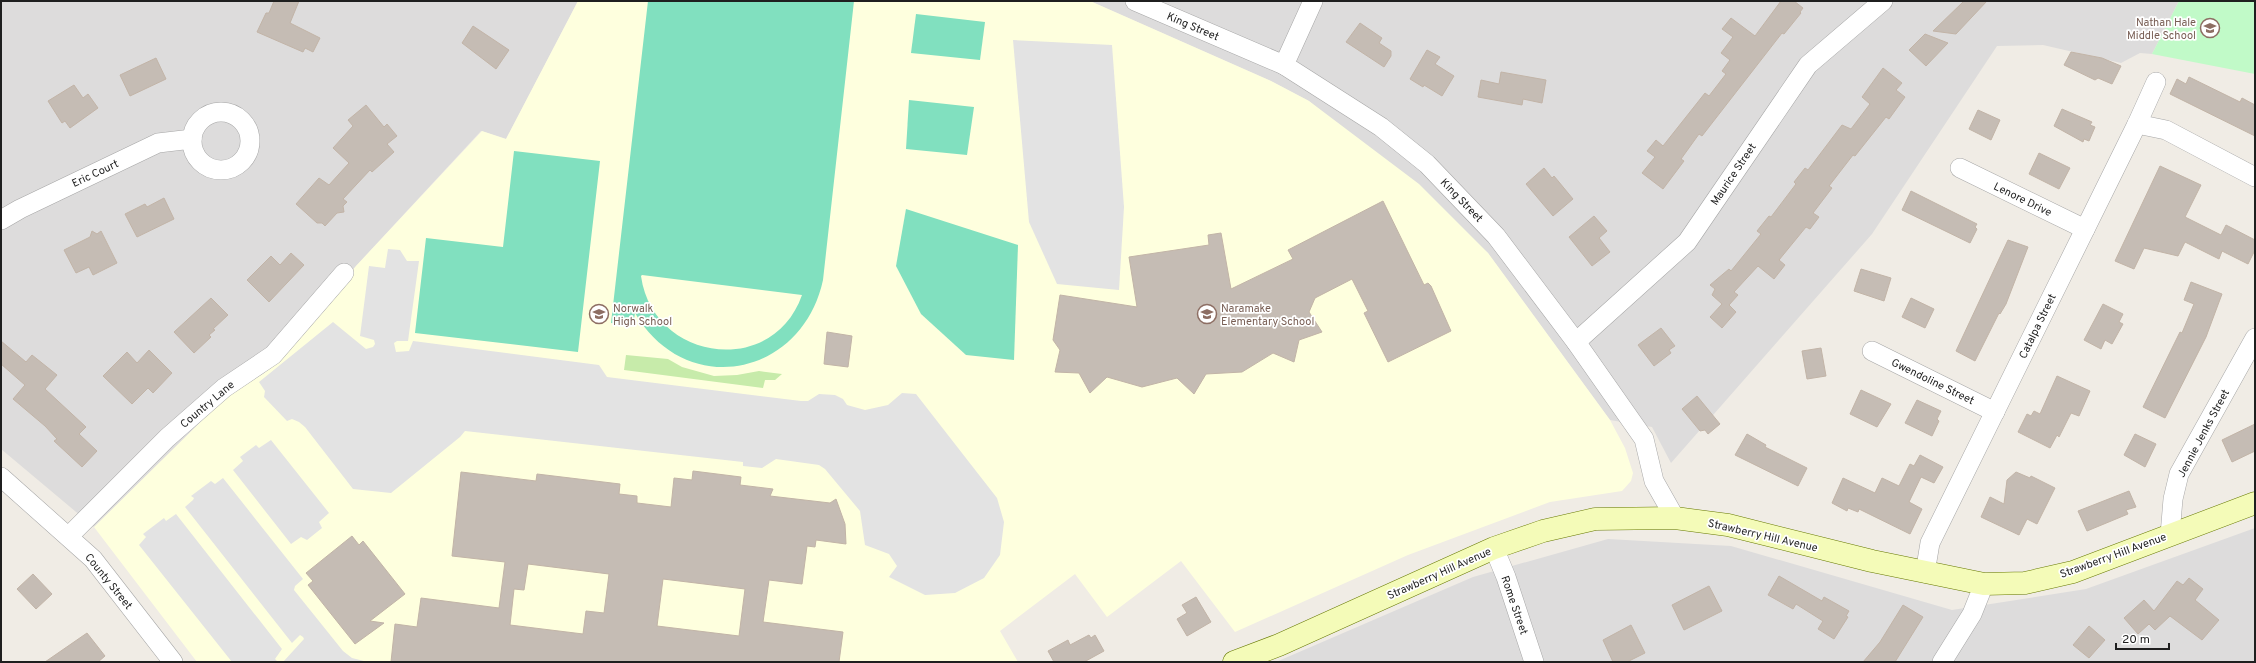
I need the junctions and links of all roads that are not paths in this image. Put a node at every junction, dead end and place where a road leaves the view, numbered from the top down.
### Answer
1 (1135, 1) edge
2 (1313, 1) edge
3 (1883, 1) edge
4 (1284, 65) junction
5 (2156, 82) dead end
6 (2137, 124) junction
7 (192, 139) dead end
8 (1960, 168) dead end
9 (2255, 178) edge
10 (1, 220) edge
11 (2085, 229) junction
12 (344, 273) dead end
13 (2255, 338) edge
14 (1576, 342) junction
15 (1872, 351) dead end
16 (1995, 412) junction
17 (1, 477) edge
18 (2255, 503) edge
19 (1675, 518) junction
20 (2170, 535) junction
21 (70, 536) junction
22 (1494, 548) junction
23 (1925, 572) junction
24 (1984, 584) junction
25 (173, 662) edge
26 (1234, 662) edge
27 (1534, 662) edge
28 (1942, 662) edge

1 - 4 street, King Street
2 - 4 street
3 - 14 street, Maurice Street
4 - 14 street, King Street
5 - 6 street, Catalpa Street
6 - 9 street
6 - 11 street, Catalpa Street
7 - 10 street, Eric Court
8 - 11 street, Lenore Drive
11 - 16 street, Catalpa Street
12 - 21 street, Country Lane
13 - 20 street, Jennie Jenks Street
14 - 19 street, King Street
15 - 16 street, Gwendoline Street
16 - 23 street, Catalpa Street
17 - 21 street, County Street
18 - 20 main road, Strawberry Hill Avenue
19 - 22 main road, Strawberry Hill Avenue
19 - 23 main road, Strawberry Hill Avenue
20 - 24 main road, Strawberry Hill Avenue
21 - 25 street, County Street
22 - 26 main road, Strawberry Hill Avenue
22 - 27 street, Rome Street
23 - 24 main road, Strawberry Hill Avenue
24 - 28 street

